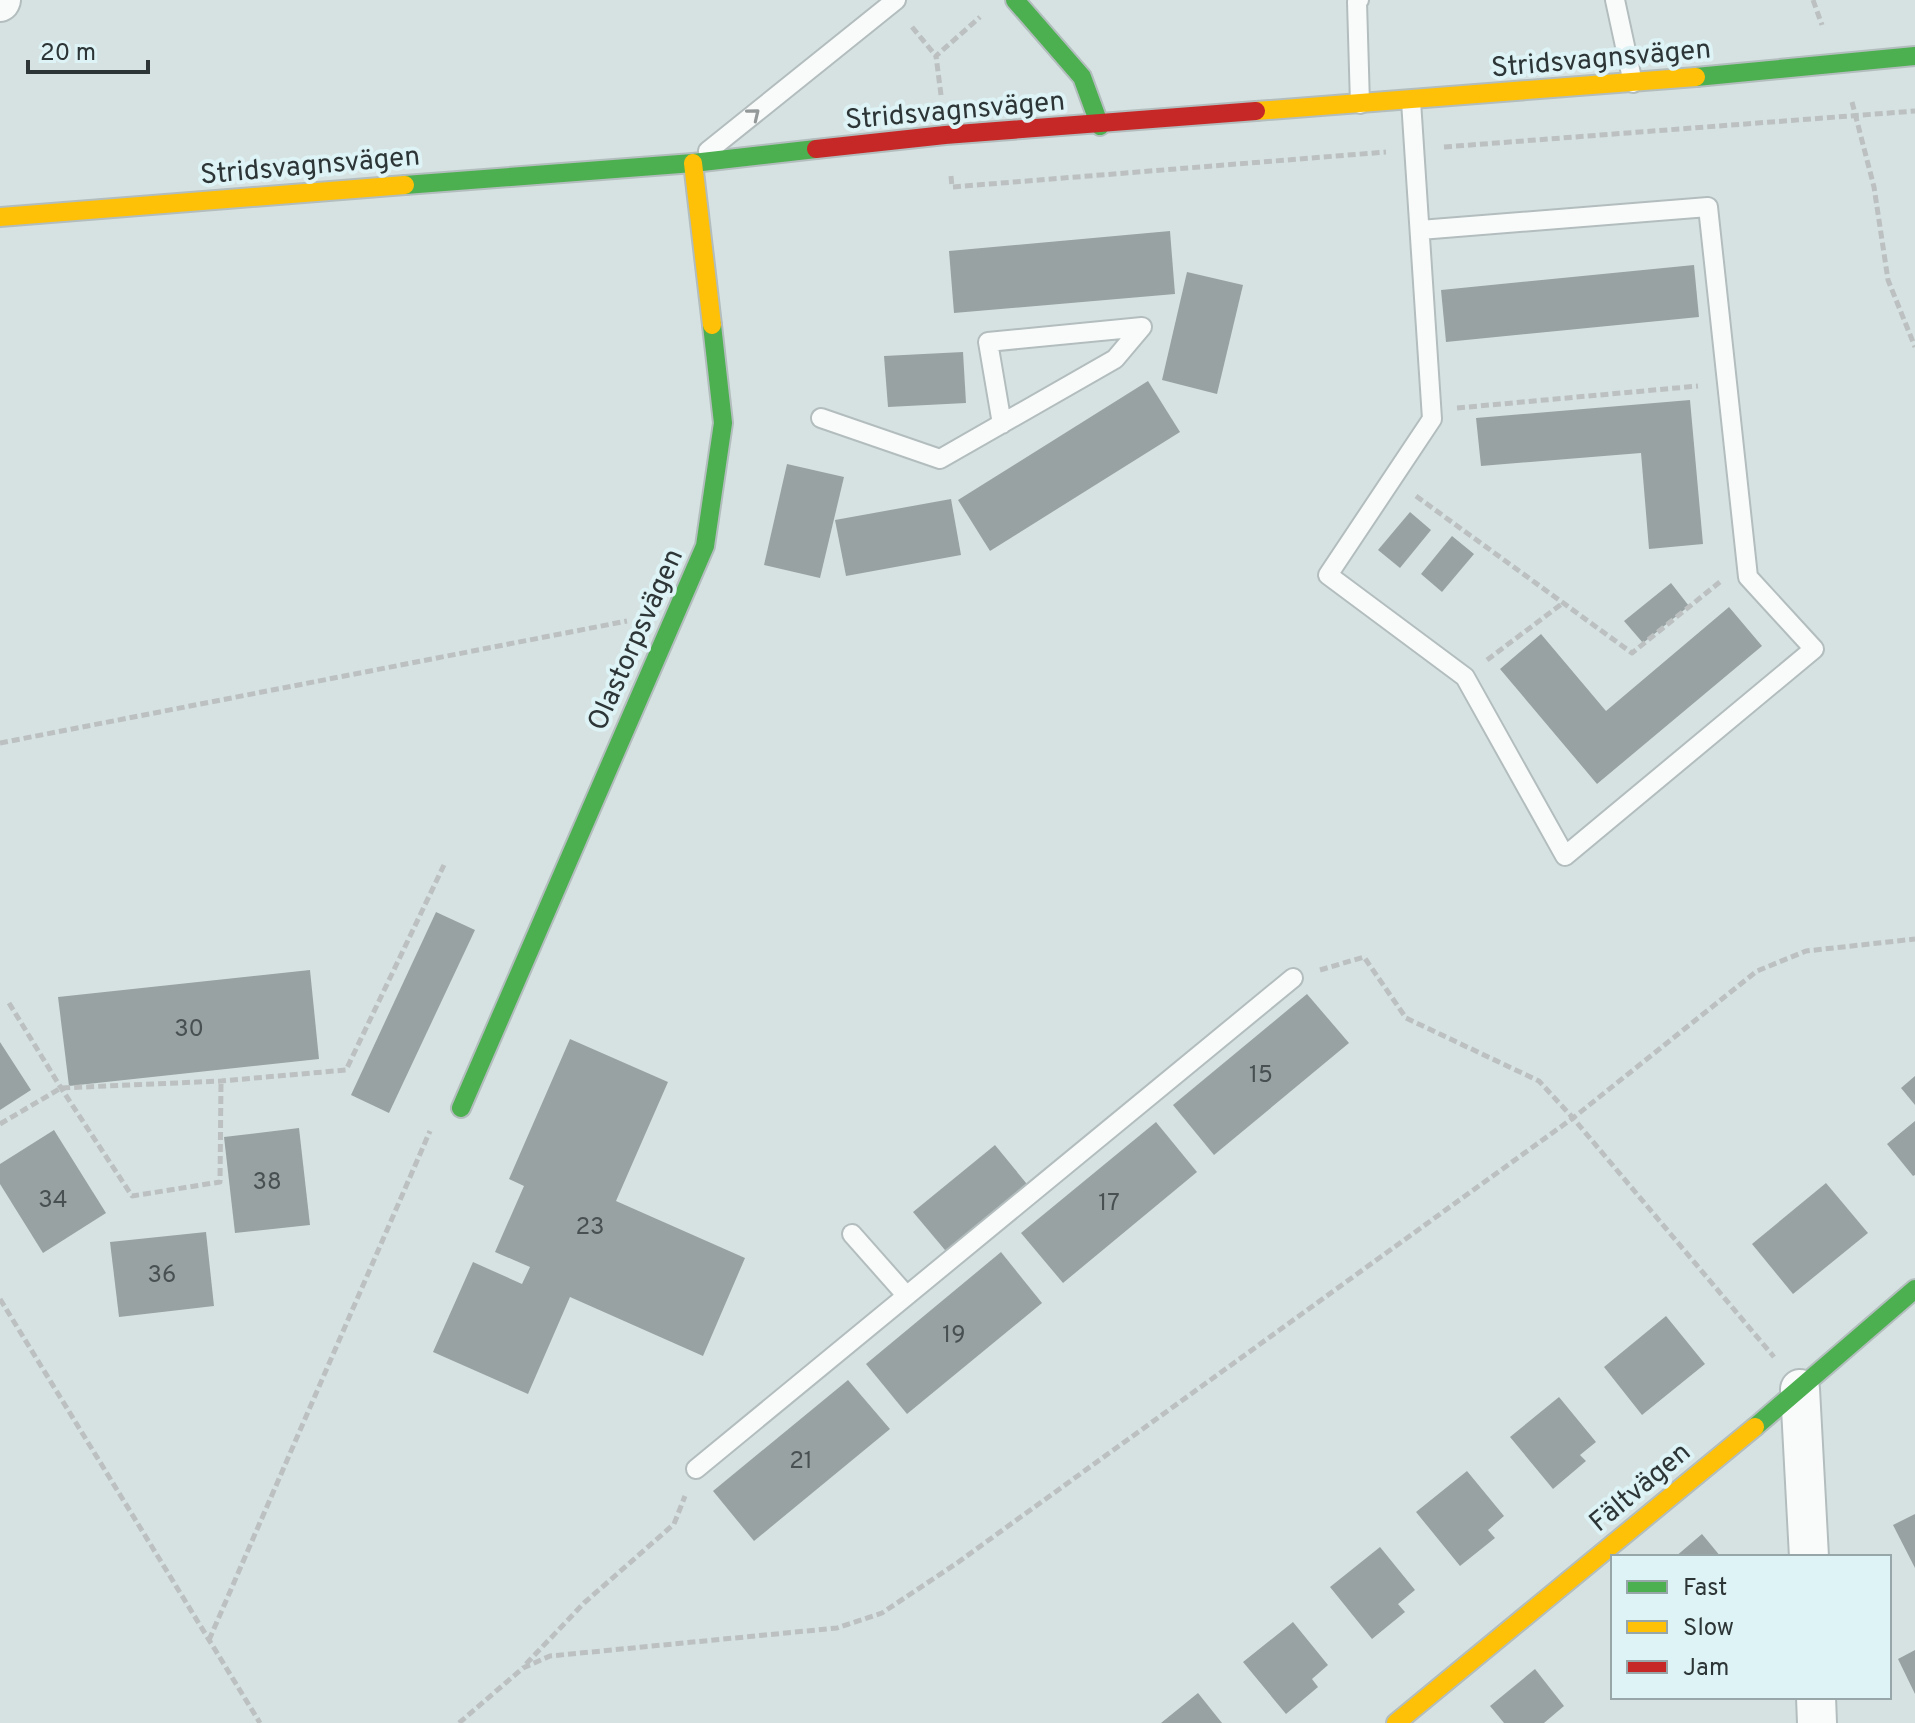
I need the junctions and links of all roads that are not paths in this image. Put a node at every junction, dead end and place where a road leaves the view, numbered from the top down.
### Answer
1 (896, 0) edge
2 (1015, 0) edge
3 (1359, 0) edge
4 (1615, 0) edge
5 (1915, 56) edge
6 (1633, 83) junction
7 (1411, 101) junction
8 (1360, 105) junction
9 (1100, 126) junction
10 (693, 163) junction
11 (0, 217) edge
12 (1420, 230) junction
13 (821, 418) dead end
14 (1002, 424) junction
15 (1293, 978) road end
16 (461, 1108) road end
17 (852, 1234) dead end
18 (1915, 1289) edge
19 (906, 1295) junction
20 (1800, 1389) junction
21 (696, 1469) road end
22 (1809, 1555) edge
23 (1816, 1699) edge
24 (1396, 1723) edge
25 (1817, 1723) edge

10 -> 1 lane
2 - 9 street
3 - 8 lane
4 - 6 lane
5 - 6 street, Stridsvagnsvägen
6 - 7 street, Stridsvagnsvägen
7 - 8 street, Stridsvagnsvägen
7 - 12 lane
8 - 9 street, Stridsvagnsvägen
9 - 10 street, Stridsvagnsvägen
10 - 11 street, Stridsvagnsvägen
10 - 16 street, Olastorpsvägen
12 - 12 lane
13 - 14 lane
14 - 14 lane
15 - 19 lane
17 - 19 lane
18 - 20 street, Fältvägen
19 - 21 lane
20 - 22 street
20 - 24 street, Fältvägen
23 - 25 street

